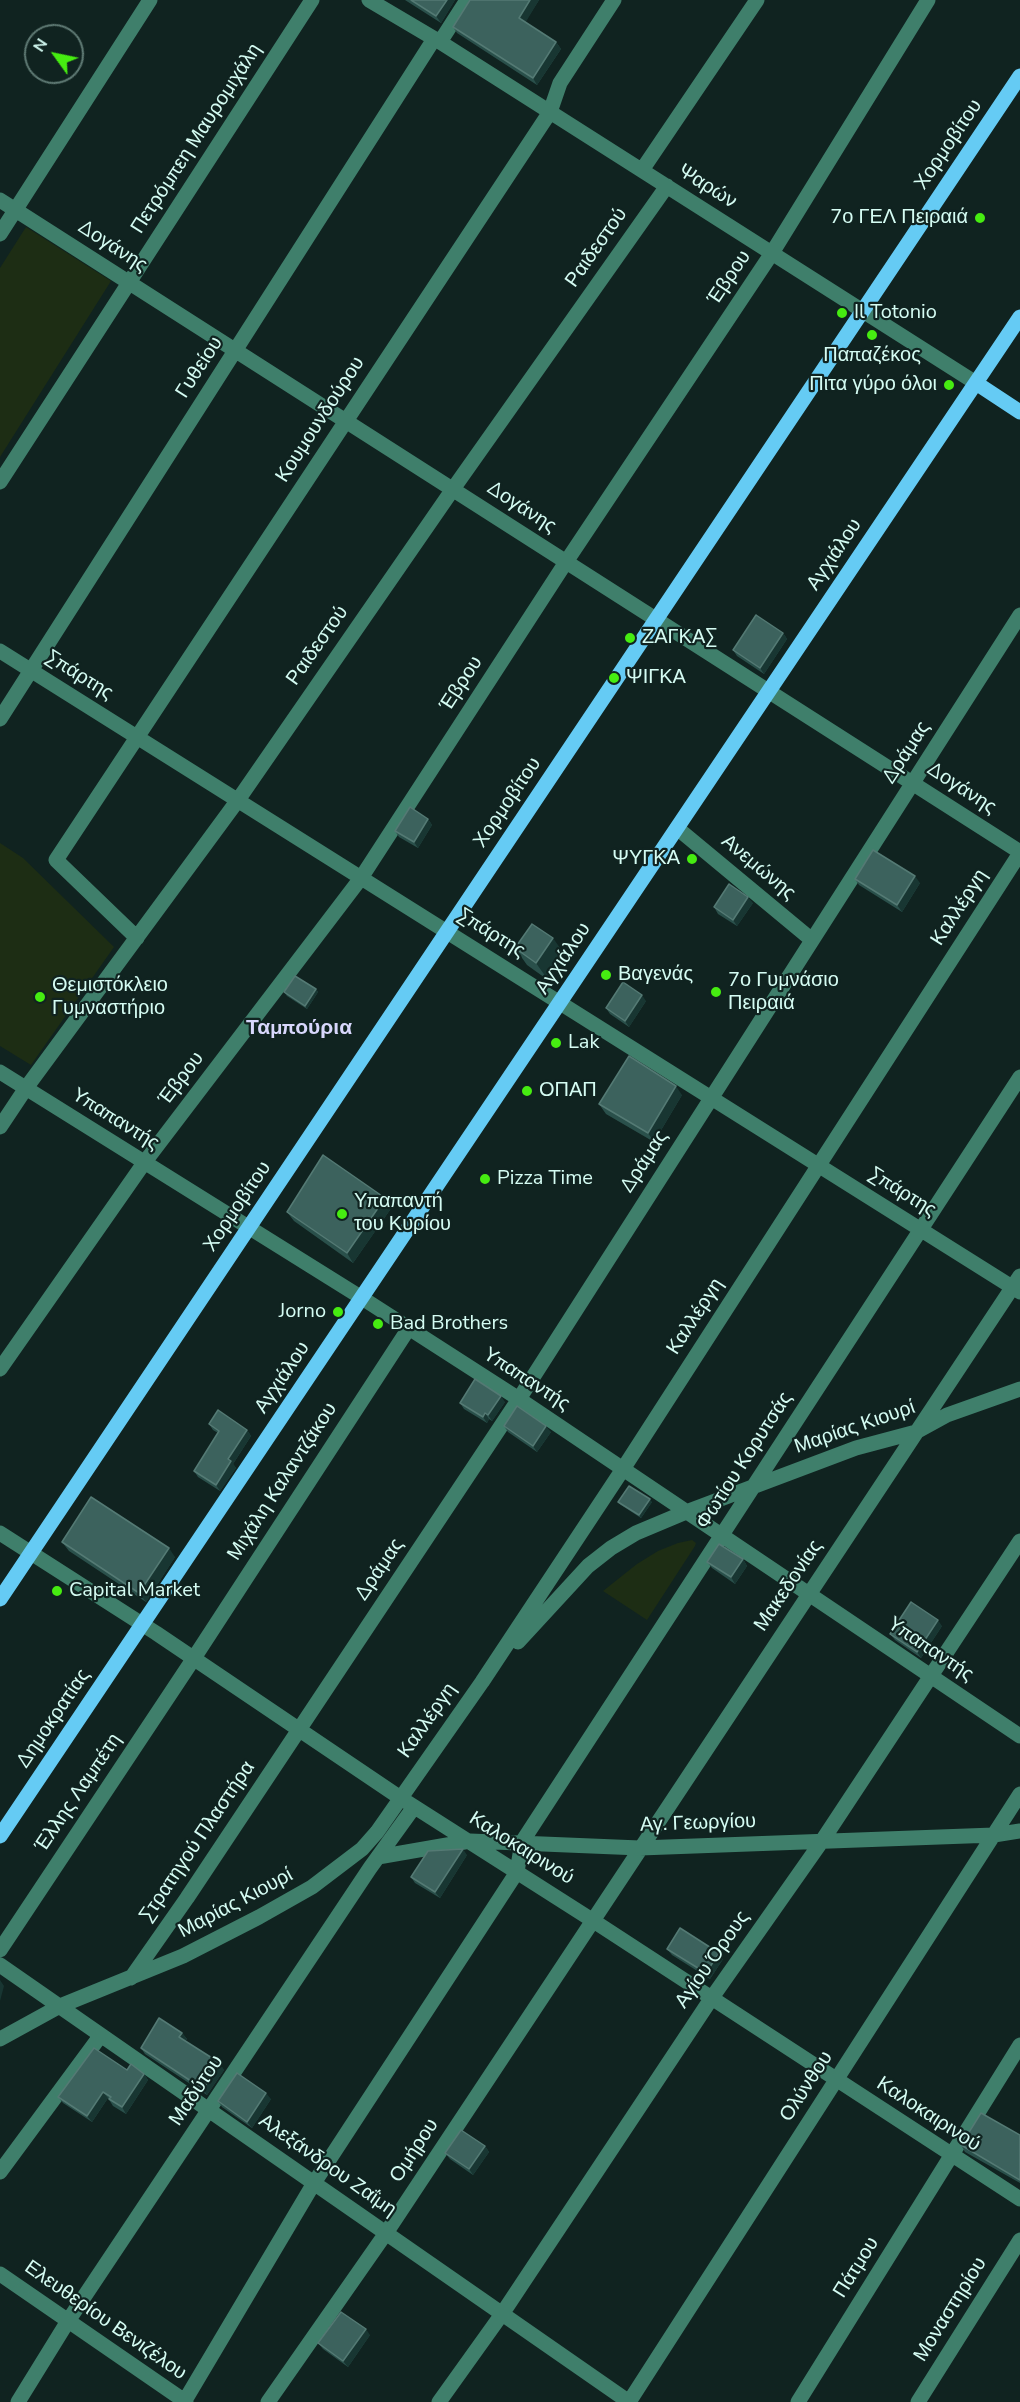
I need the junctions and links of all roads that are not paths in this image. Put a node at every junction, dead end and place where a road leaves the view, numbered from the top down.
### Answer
1 (150, 0) edge
2 (312, 0) edge
3 (369, 0) edge
4 (467, 0) edge
5 (614, 0) edge
6 (757, 0) edge
7 (928, 0) edge
8 (437, 41) junction
9 (1020, 76) edge
10 (550, 112) junction
11 (642, 170) junction
12 (667, 186) junction
13 (0, 200) edge
14 (15, 210) junction
15 (0, 234) edge
16 (772, 253) junction
17 (129, 282) junction
18 (863, 311) junction
19 (1020, 316) edge
20 (236, 351) junction
21 (975, 383) junction
22 (1020, 412) edge
23 (345, 421) junction
24 (0, 482) edge
25 (453, 489) junction
26 (566, 562) junction
27 (1020, 615) edge
28 (656, 619) junction
29 (0, 651) edge
30 (31, 671) junction
31 (769, 691) junction
32 (0, 719) edge
33 (136, 737) junction
34 (913, 783) junction
35 (238, 800) junction
36 (677, 828) junction
37 (1020, 852) edge
38 (361, 878) junction
39 (447, 932) junction
40 (136, 938) junction
41 (812, 940) junction
42 (560, 1003) junction
43 (0, 1072) edge
44 (1020, 1077) edge
45 (26, 1088) junction
46 (711, 1098) junction
47 (0, 1127) edge
48 (144, 1163) junction
49 (819, 1165) junction
50 (248, 1229) junction
51 (921, 1229) junction
52 (1018, 1285) edge
53 (362, 1298) junction
54 (408, 1328) junction
55 (0, 1369) edge
56 (1020, 1389) edge
57 (519, 1399) junction
58 (916, 1432) junction
59 (623, 1469) junction
60 (754, 1486) junction
61 (686, 1512) junction
62 (0, 1533) edge
63 (721, 1536) junction
64 (1020, 1541) edge
65 (31, 1553) junction
66 (808, 1595) junction
67 (0, 1599) edge
68 (143, 1625) junction
69 (194, 1658) junction
70 (932, 1677) junction
71 (482, 1682) junction
72 (299, 1729) junction
73 (1020, 1736) edge
74 (1020, 1794) edge
75 (399, 1797) junction
76 (414, 1807) junction
77 (1020, 1831) edge
78 (0, 1836) edge
79 (994, 1836) junction
80 (470, 1841) junction
81 (822, 1841) junction
82 (522, 1842) junction
83 (640, 1848) junction
84 (378, 1857) junction
85 (517, 1872) junction
86 (592, 1920) junction
87 (0, 1950) edge
88 (0, 1965) edge
89 (131, 1978) junction
90 (711, 1999) junction
91 (60, 2006) junction
92 (101, 2035) junction
93 (0, 2039) edge
94 (1020, 2045) edge
95 (837, 2080) junction
96 (210, 2110) junction
97 (951, 2156) junction
98 (0, 2172) edge
99 (314, 2183) junction
100 (1020, 2199) edge
101 (386, 2233) junction
102 (1020, 2240) edge
103 (0, 2274) edge
104 (502, 2314) junction
105 (68, 2321) junction
106 (18, 2402) edge
107 (185, 2402) edge
108 (268, 2402) edge
109 (439, 2402) edge
110 (629, 2402) edge
111 (798, 2402) edge
112 (918, 2402) edge

1 - 14 street
2 - 17 street, Πετρόμπεη Μαυρομιχάλη
3 - 8 street, Ψαρών
4 - 8 street, Γυθείου
5 - 10 street, Κουμουνδούρου
6 - 11 street
7 - 16 street, Έβρου
8 - 10 street, Ψαρών
8 - 20 street, Γυθείου
9 - 18 main road, Χορμοβίτου
10 - 11 street, Ψαρών
10 - 23 street, Κουμουνδούρου
11 - 12 street, Ψαρών
12 - 16 street, Ψαρών
12 - 25 street, Ραιδεστού
13 - 14 street, Δογάνης
14 - 15 street
14 - 17 street, Δογάνης
16 - 18 street, Ψαρών
16 - 26 street, Έβρου
17 - 20 street, Δογάνης
17 - 24 street, Πετρόμπεη Μαυρομιχάλη
18 - 21 street, Ψαρών
18 - 28 main road, Χορμοβίτου
19 - 21 main road, Αγχιάλου
20 - 23 street, Δογάνης
20 - 30 street, Γυθείου
21 - 22 main road, Ψαρών
21 - 31 main road, Αγχιάλου
23 - 25 street, Δογάνης
23 - 33 street, Κουμουνδούρου
25 - 26 street, Δογάνης
25 - 35 street, Ραιδεστού
26 - 28 street, Δογάνης
26 - 38 street, Έβρου
27 - 34 street, Δράμας
28 - 31 street, Δογάνης
28 - 39 main road, Χορμοβίτου
29 - 30 street, Σπάρτης
30 - 32 street, Γυθείου
30 - 33 street, Σπάρτης
31 - 34 street, Δογάνης
31 - 36 main road, Αγχιάλου
33 - 35 street, Σπάρτης
33 - 40 street, Κουμουνδούρου
34 - 37 street, Δογάνης
34 - 41 street, Δράμας
35 - 38 street, Σπάρτης
35 - 40 street, Ραιδεστού
36 - 41 street, Ανεμώνης
36 - 42 main road, Αγχιάλου
37 - 49 street, Καλλέργη
38 - 39 street, Σπάρτης
38 - 48 street, Έβρου
39 - 42 street, Σπάρτης
39 - 50 main road, Χορμοβίτου
40 - 45 street, Ραιδεστού
41 - 46 street, Δράμας
42 - 46 street, Σπάρτης
42 - 53 main road, Αγχιάλου
43 - 45 street, Υπαπαντής
44 - 51 street, Φωτίου Κορυτσάς
45 - 47 street, Ραιδεστού
45 - 48 street, Υπαπαντής
46 - 49 street, Σπάρτης
46 - 57 street, Δράμας
48 - 50 street, Υπαπαντής
48 - 55 street, Έβρου
49 - 51 street, Σπάρτης
49 - 59 street, Καλλέργη
50 - 53 street, Υπαπαντής
50 - 65 main road, Χορμοβίτου
51 - 52 street, Σπάρτης
51 - 60 street, Φωτίου Κορυτσάς
52 - 58 street, Μακεδονίας
53 - 54 street, Υπαπαντής
53 - 68 main road, Αγχιάλου
54 - 57 street, Υπαπαντής
54 - 69 street, Μιχάλη Καλαντζάκου
56 - 58 street, Μαρίας Κιουρί
57 - 59 street, Υπαπαντής
57 - 72 street, Δράμας
58 - 60 street, Μαρίας Κιουρί
58 - 66 street, Μακεδονίας
59 - 61 street, Υπαπαντής
59 - 71 street, Καλλέργη
60 - 61 street, Μαρίας Κιουρί
60 - 63 street, Φωτίου Κορυτσάς
61 - 63 street, Υπαπαντής
61 - 71 street, Μαρίας Κιουρί
62 - 65 street, Καλοκαιρινού
63 - 66 street, Υπαπαντής
63 - 82 street, Φωτίου Κορυτσάς
64 - 70 street, Αγίου Όρους
65 - 67 main road, Χορμοβίτου
65 - 68 street, Καλοκαιρινού
66 - 70 street, Υπαπαντής
66 - 83 street, Μακεδονίας
68 - 69 street, Καλοκαιρινού
68 - 78 main road, Δημοκρατίας
69 - 72 street, Καλοκαιρινού
69 - 87 street, Έλλης Λαμπέτη
70 - 73 street, Υπαπαντής
70 - 81 street, Αγίου Όρους
71 - 75 street, Καλλέργη
72 - 75 street, Καλοκαιρινού
72 - 89 street, Στρατηγού Πλαστήρα
74 - 79 street, Ολύνθου
75 - 76 street, Καλοκαιρινού
75 - 89 street, Μαρίας Κιουρί
76 - 80 street, Καλοκαιρινού
76 - 84 street, Μαδύτου
77 - 79 street, Αγ. Γεωργίου
79 - 81 street, Αγ. Γεωργίου
79 - 95 street, Ολύνθου
80 - 82 street, Αγ. Γεωργίου
80 - 84 street, Αγ. Γεωργίου
80 - 85 street, Καλοκαιρινού
81 - 83 street, Αγ. Γεωργίου
81 - 90 street, Αγίου Όρους
82 - 83 street, Αγ. Γεωργίου
82 - 85 street, Φωτίου Κορυτσάς
83 - 86 street, Μακεδονίας
84 - 96 street, Μαδύτου
85 - 86 street, Καλοκαιρινού
85 - 99 street
86 - 90 street, Καλοκαιρινού
86 - 101 street, Ομήρου
88 - 91 street, Αλεξάνδρου Ζαΐμη
89 - 91 street, Μαρίας Κιουρί
90 - 95 street, Καλοκαιρινού
90 - 104 street, Αγίου Όρους
91 - 92 street, Αλεξάνδρου Ζαΐμη
91 - 93 street, Μαρίας Κιουρί
92 - 96 street, Αλεξάνδρου Ζαΐμη
92 - 98 street
94 - 97 street, Πάτμου
95 - 97 street, Καλοκαιρινού
95 - 110 street, Ολύνθου
96 - 99 street, Αλεξάνδρου Ζαΐμη
96 - 105 street, Μαδύτου
97 - 100 street, Καλοκαιρινού
97 - 111 street, Πάτμου
99 - 101 street, Αλεξάνδρου Ζαΐμη
99 - 107 street
101 - 104 street, Αλεξάνδρου Ζαΐμη
101 - 108 street, Ομήρου
102 - 112 street, Μοναστηρίου
103 - 105 street, Ελευθερίου Βενιζέλου
104 - 109 street, Αγίου Όρους
104 - 110 street, Αλεξάνδρου Ζαΐμη
105 - 106 street, Μαδύτου
105 - 107 street, Ελευθερίου Βενιζέλου

